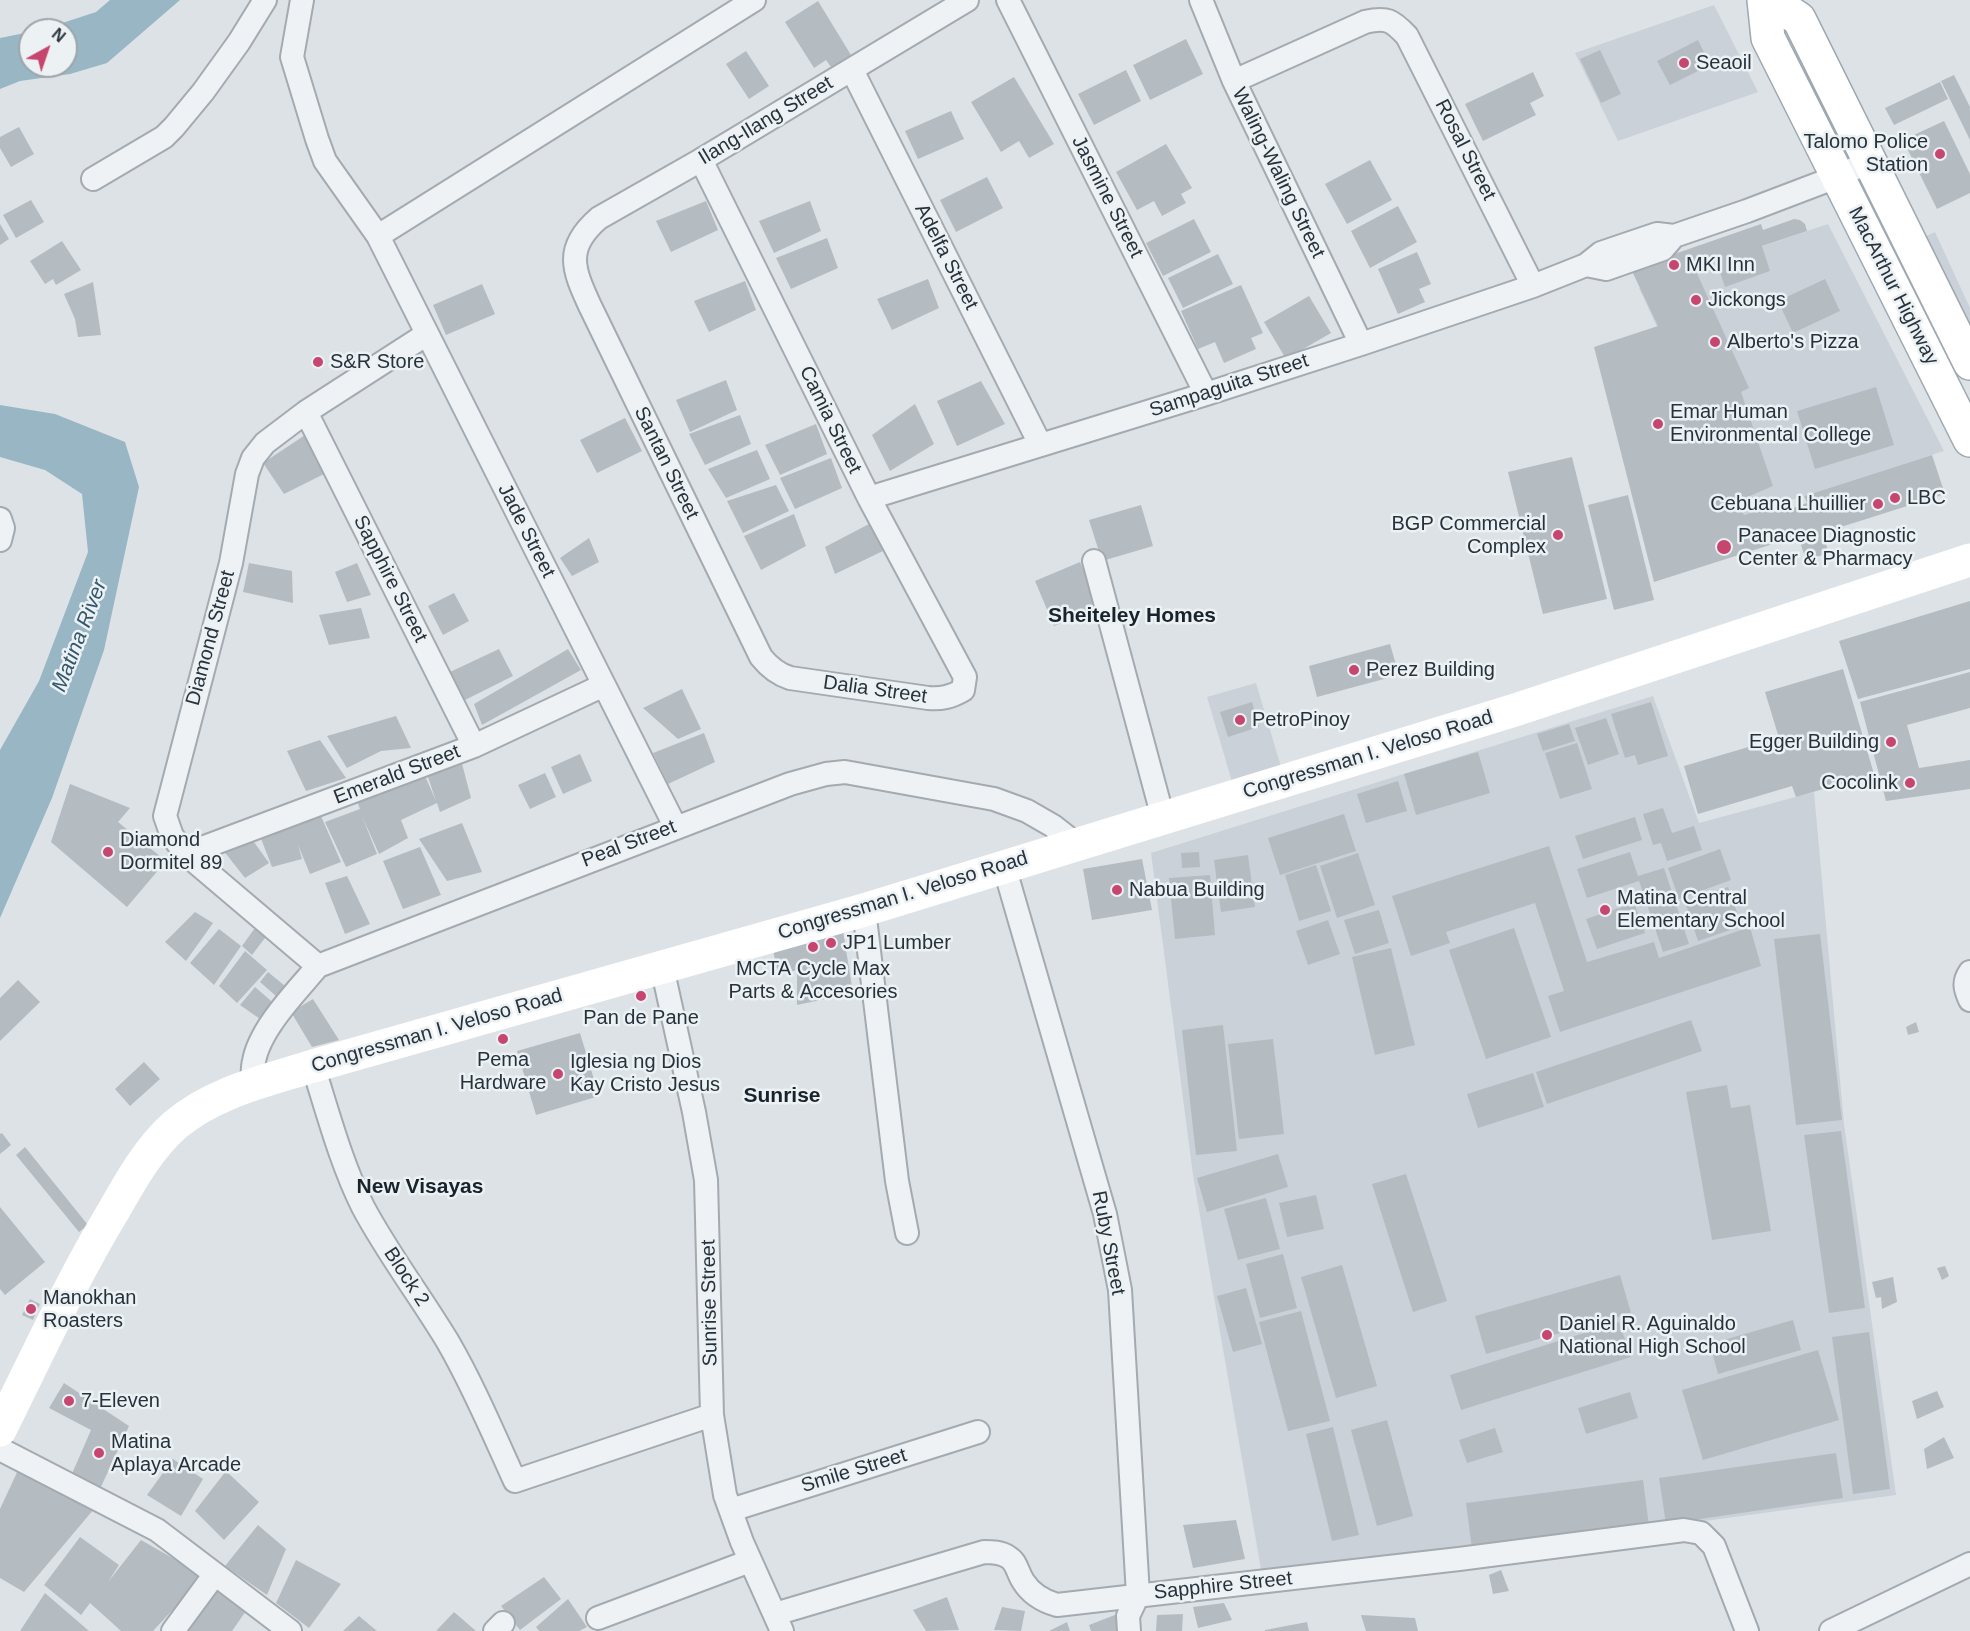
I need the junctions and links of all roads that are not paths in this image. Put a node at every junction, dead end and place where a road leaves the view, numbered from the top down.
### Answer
1 (266, 0) edge
2 (302, 0) edge
3 (754, 0) edge
4 (967, 0) edge
5 (1008, 0) edge
6 (1201, 0) edge
7 (1764, 0) edge
8 (1770, 0) edge
9 (852, 70) junction
10 (1234, 81) junction
11 (701, 160) junction
12 (1870, 161) junction
13 (1839, 177) junction
14 (93, 179) dead end
15 (378, 236) junction
16 (575, 251) joint
17 (1533, 286) junction
18 (427, 334) junction
19 (1361, 344) junction
20 (1970, 363) edge
21 (1206, 394) junction
22 (306, 412) junction
23 (1970, 440) edge
24 (1040, 444) junction
25 (869, 498) junction
26 (0, 519) edge
27 (0, 540) edge
28 (1970, 560) edge
29 (1095, 561) dead end
30 (774, 670) joint
31 (965, 677) joint
32 (604, 685) junction
33 (474, 746) junction
34 (1163, 818) junction
35 (675, 826) junction
36 (1076, 844) junction
37 (186, 854) junction
38 (1004, 866) junction
39 (864, 909) junction
40 (318, 966) junction
41 (662, 968) junction
42 (1969, 973) edge
43 (1970, 999) edge
44 (313, 1066) junction
45 (252, 1085) junction
46 (907, 1233) dead end
47 (712, 1415) junction
48 (0, 1430) edge
49 (978, 1432) dead end
50 (0, 1449) edge
51 (730, 1510) junction
52 (750, 1561) junction
53 (1970, 1564) edge
54 (215, 1574) junction
55 (1138, 1595) junction
56 (598, 1618) dead end
57 (779, 1623) edge
58 (173, 1631) edge
59 (290, 1631) edge
60 (1129, 1631) edge
61 (1747, 1631) edge
62 (1831, 1631) edge

1 - 14 street
2 - 15 street, Jade Street
3 - 15 street
4 - 9 street, Ilang-Ilang Street
5 - 21 street, Jasmine Street
6 - 10 street, Waling-Waling Street
7 - 13 main road, MacArthur Highway
8 - 12 main road, MacArthur Highway
9 - 11 street, Ilang-Ilang Street
9 - 24 street, Adelfa Street
10 - 17 street, Rosal Street
10 - 19 street, Waling-Waling Street
11 - 16 street, Ilang-Ilang Street
11 - 25 street, Camia Street
12 - 13 street, Sampaguita Street
12 - 20 main road, MacArthur Highway
13 - 17 street, Sampaguita Street
13 - 23 main road, MacArthur Highway
15 - 18 street, Jade Street
16 - 30 street, Santan Street
17 - 19 street, Sampaguita Street
18 - 22 street, Diamond Street
18 - 32 street, Jade Street
19 - 21 street, Sampaguita Street
21 - 24 street, Sampaguita Street
22 - 33 street, Sapphire Street
22 - 37 street, Diamond Street
24 - 25 street, Sampaguita Street
25 - 31 street, Camia Street
26 - 27 street
28 - 34 main road, Congressman I. Veloso Road
29 - 34 street
30 - 31 street, Dalia Street
32 - 33 street, Emerald Street
32 - 35 street, Jade Street
33 - 37 street, Emerald Street
34 - 36 main road, Congressman I. Veloso Road
35 - 36 street, Peal Street
35 - 40 street, Peal Street
36 - 38 main road, Congressman I. Veloso Road
37 - 40 street, Diamond Street
38 - 39 main road, Congressman I. Veloso Road
38 - 55 street, Ruby Street
39 - 41 main road, Congressman I. Veloso Road
39 - 46 street
40 - 45 street
41 - 44 main road, Congressman I. Veloso Road
41 - 47 street, Sunrise Street
42 - 43 street
44 - 45 main road, Congressman I. Veloso Road
44 - 47 street, Block 2
45 - 48 main road, Congressman I. Veloso Road
47 - 51 street, Sunrise Street
49 - 51 street, Smile Street
50 - 54 street
51 - 52 street, Sunrise Street
52 - 56 street
52 - 57 street, Sunrise Street
53 - 62 street
54 - 58 street
54 - 59 street
55 - 57 street, Sapphire Street
55 - 60 street, Ruby Street
55 - 61 street, Sapphire Street

